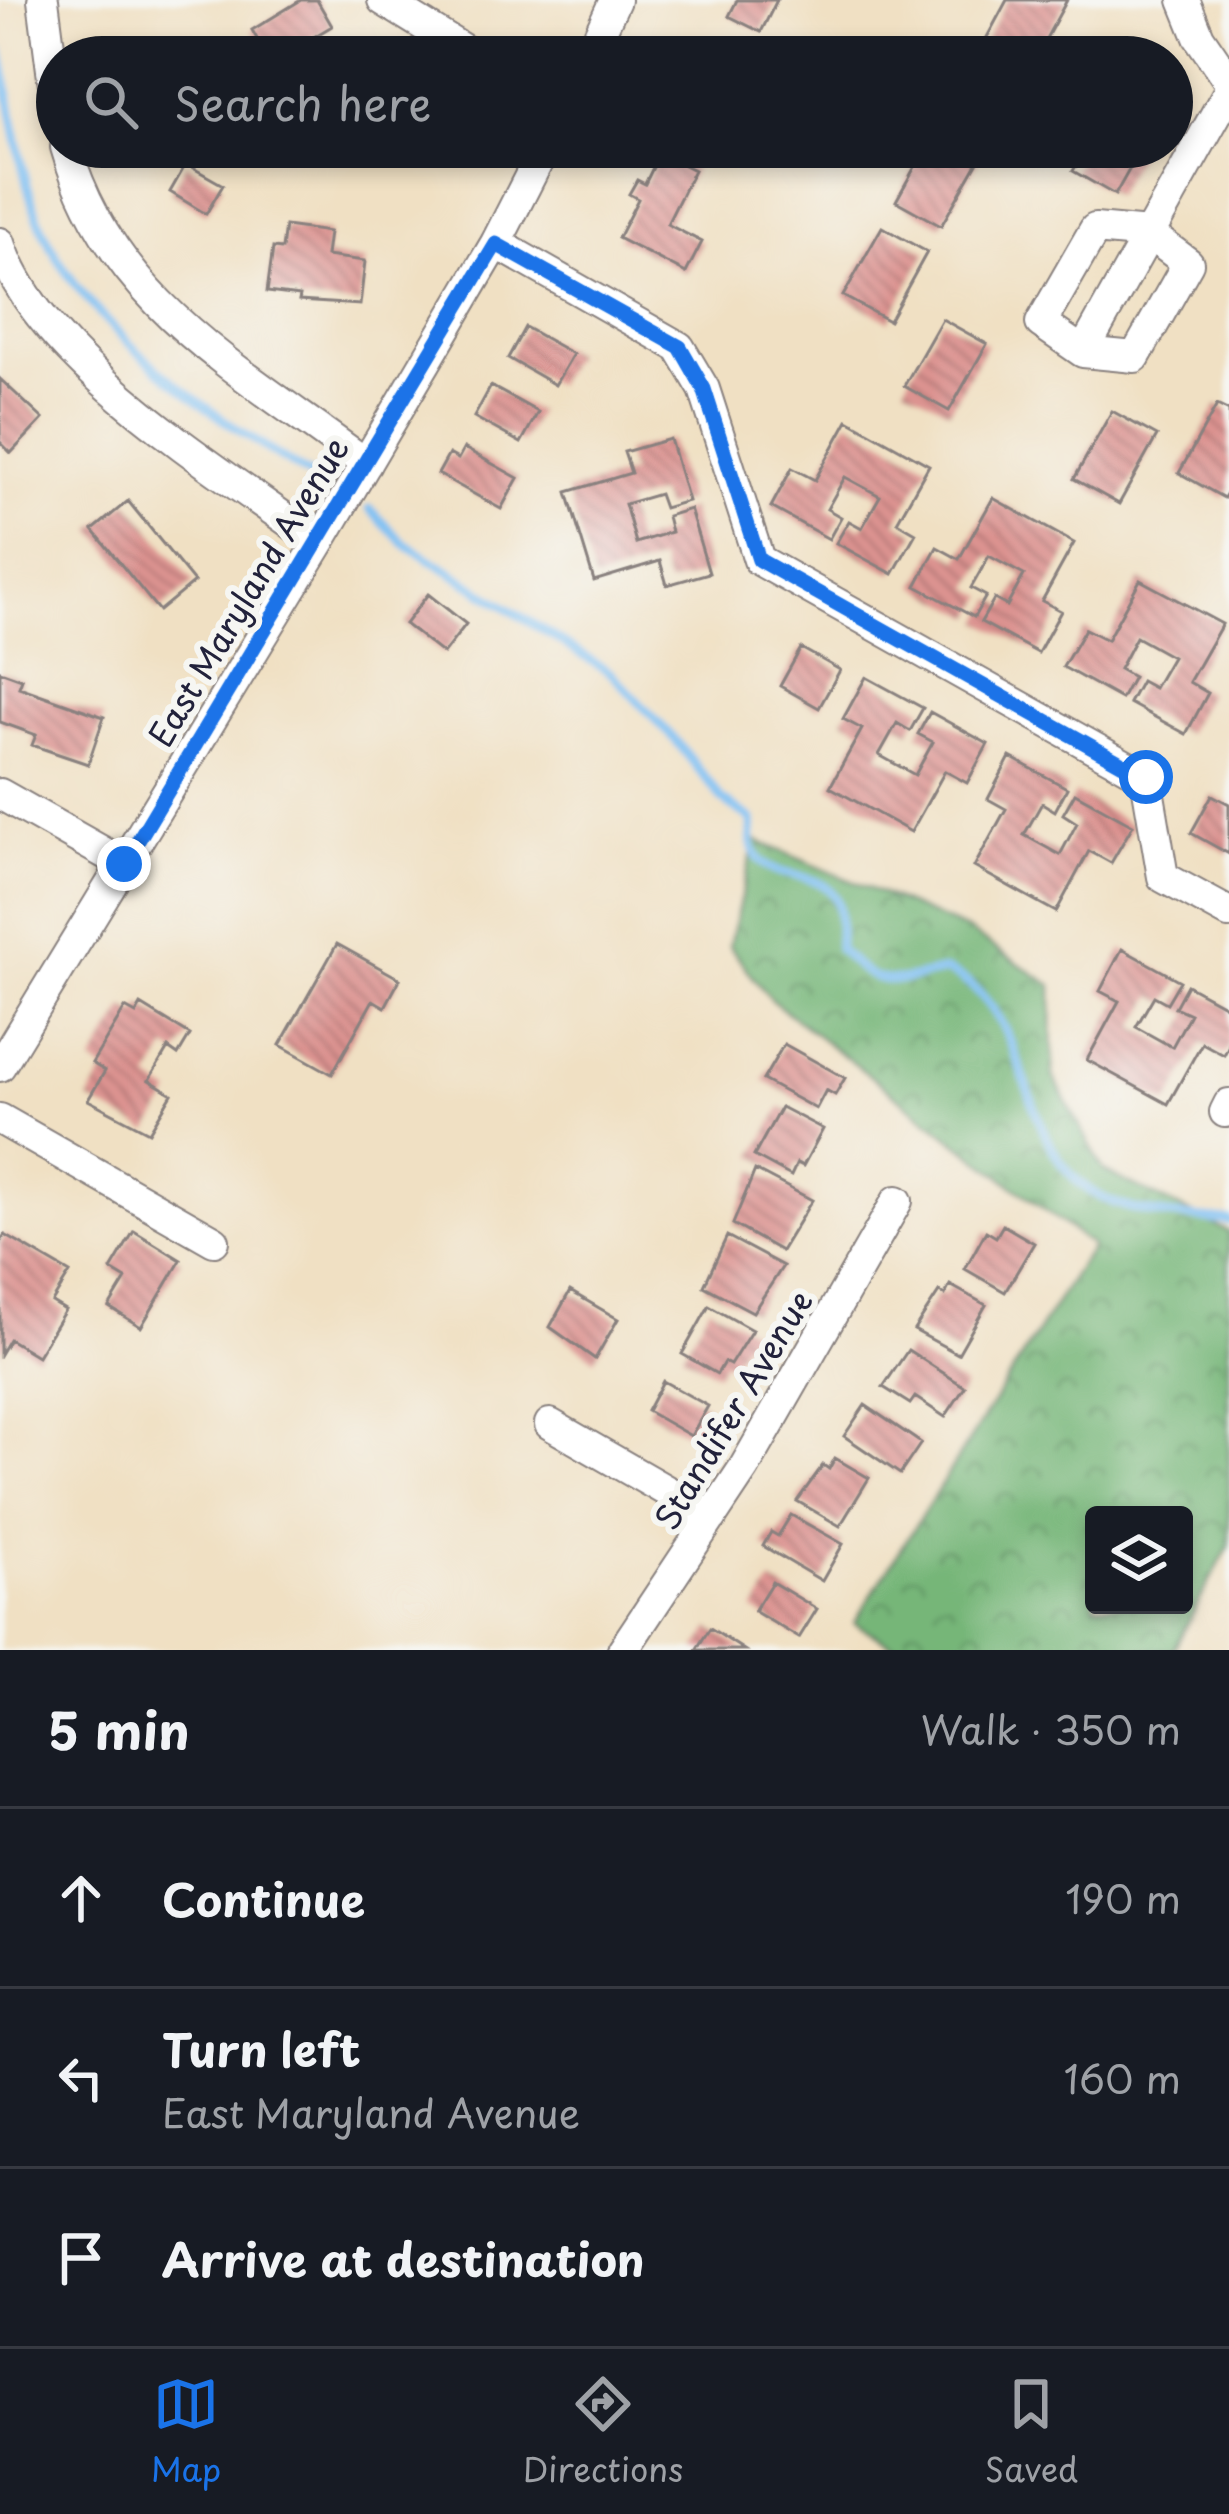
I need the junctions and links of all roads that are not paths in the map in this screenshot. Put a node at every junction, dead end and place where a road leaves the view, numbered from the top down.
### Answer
1 (43, 0) edge
2 (383, 0) edge
3 (615, 0) edge
4 (1184, 0) edge
5 (48, 36) edge
6 (441, 36) edge
7 (599, 36) edge
8 (1229, 81) edge
9 (1229, 91) edge
10 (1193, 155) edge
11 (74, 168) edge
12 (534, 168) edge
13 (1186, 168) edge
14 (1149, 234) junction
15 (0, 243) edge
16 (496, 244) junction
17 (1083, 352) junction
18 (366, 464) junction
19 (319, 543) junction
20 (0, 794) edge
21 (124, 864) junction
22 (1229, 913) edge
23 (0, 1066) edge
24 (0, 1119) edge
25 (897, 1201) dead end
26 (214, 1241) dead end
27 (550, 1424) dead end
28 (712, 1517) junction
29 (622, 1650) edge

1 - 5 street
2 - 6 street
3 - 7 street
4 - 8 street
9 - 10 street
11 - 18 street
12 - 16 street, East Maryland Avenue
13 - 14 street
14 - 17 street
14 - 17 street
14 - 17 street
15 - 19 street
16 - 18 street, East Maryland Avenue
16 - 22 street
18 - 19 street, East Maryland Avenue
19 - 21 street, East Maryland Avenue
20 - 21 street
21 - 23 street, East Maryland Avenue
24 - 26 street
25 - 28 street, Standifer Avenue
27 - 28 street
28 - 29 street, Standifer Avenue

